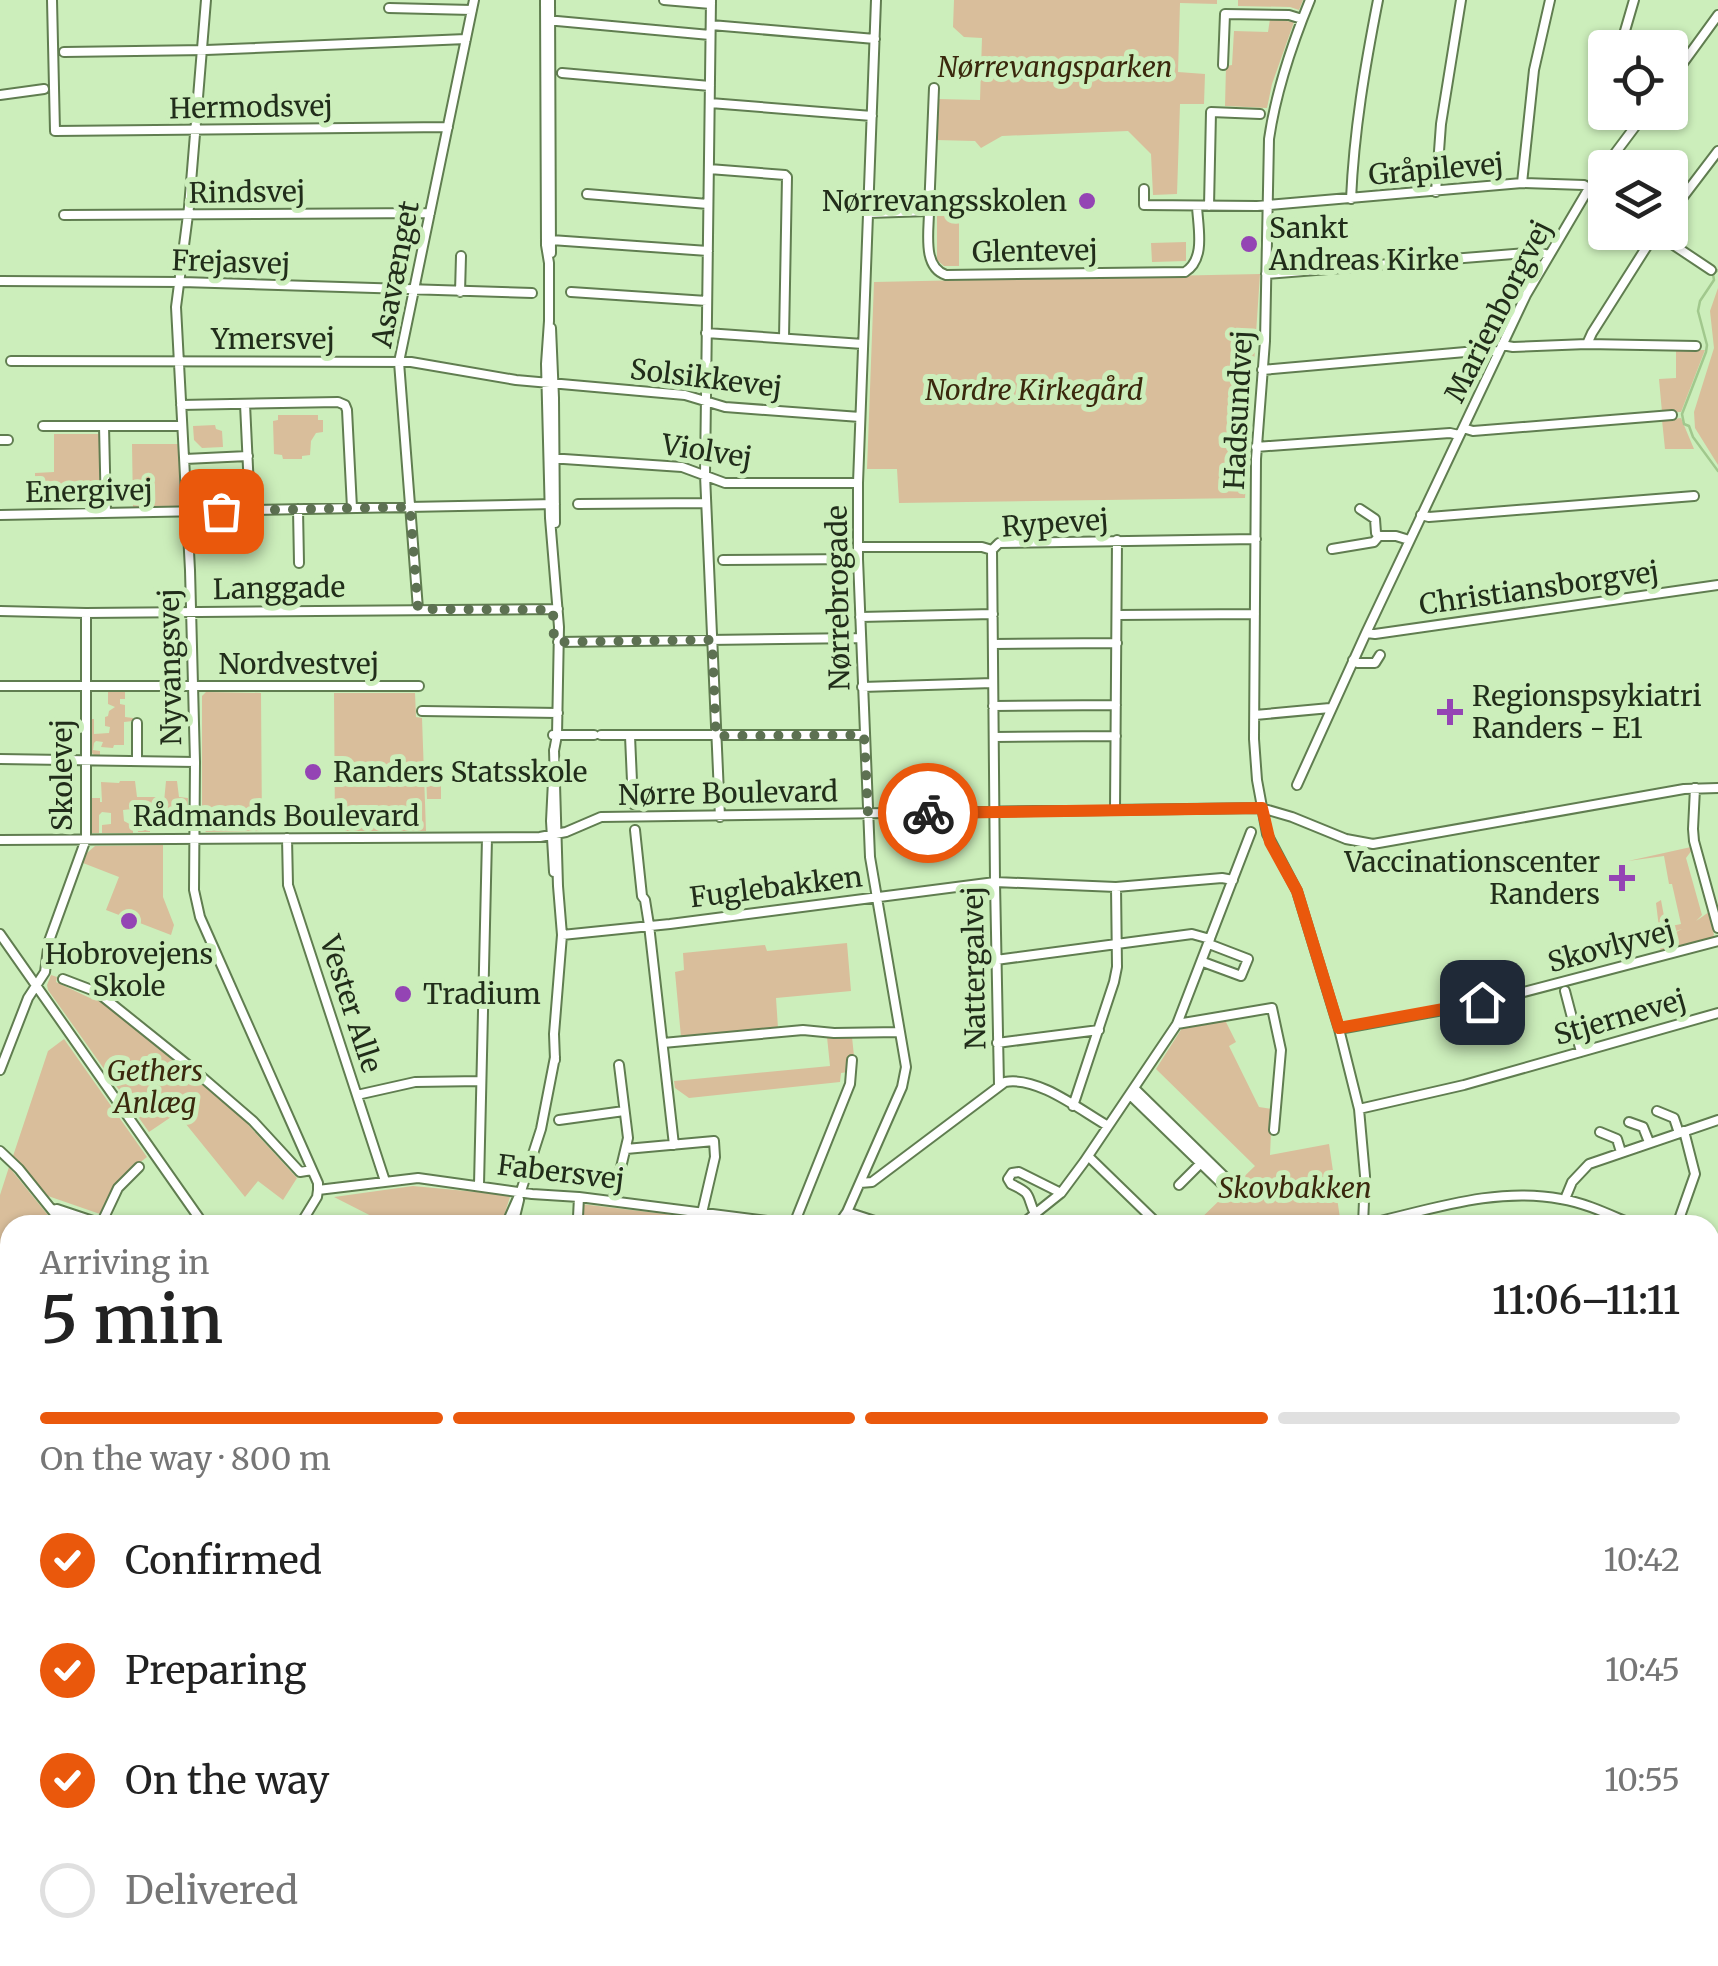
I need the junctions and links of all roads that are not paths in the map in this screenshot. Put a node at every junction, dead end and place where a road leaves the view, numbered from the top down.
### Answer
1 (52, 0) edge
2 (206, 0) edge
3 (547, 0) edge
4 (664, 0) edge
5 (876, 0) edge
6 (1310, 0) edge
7 (1378, 0) edge
8 (1461, 0) edge
9 (1550, 0) edge
10 (1634, 0) edge
11 (711, 2) edge
12 (473, 5) edge
13 (389, 8) dead end
14 (1718, 15) edge
15 (1302, 19) junction
16 (548, 20) junction
17 (710, 30) junction
18 (1625, 30) edge
19 (875, 38) junction
20 (466, 39) junction
21 (202, 50) junction
22 (64, 52) dead end
23 (1688, 56) edge
24 (1223, 65) dead end
25 (562, 73) dead end
26 (710, 86) junction
27 (934, 88) dead end
28 (44, 90) dead end
29 (0, 94) edge
30 (710, 103) junction
31 (1260, 114) dead end
32 (872, 116) junction
33 (448, 127) junction
34 (197, 129) junction
35 (1718, 151) edge
36 (709, 169) junction
37 (1522, 184) junction
38 (1588, 187) edge
39 (1144, 189) dead end
40 (1688, 190) edge
41 (1588, 191) edge
42 (1436, 192) junction
43 (587, 194) dead end
44 (1350, 199) junction
45 (708, 204) junction
46 (1266, 204) junction
47 (1197, 206) junction
48 (1208, 206) junction
49 (929, 211) junction
50 (868, 213) junction
51 (430, 214) junction
52 (64, 216) dead end
53 (188, 216) junction
54 (549, 240) junction
55 (1644, 250) edge
56 (1681, 250) edge
57 (708, 251) junction
58 (1550, 255) junction
59 (462, 256) dead end
60 (1711, 270) dead end
61 (1266, 274) junction
62 (0, 281) edge
63 (178, 282) junction
64 (414, 290) junction
65 (460, 292) junction
66 (572, 292) dead end
67 (532, 293) dead end
68 (707, 301) junction
69 (706, 333) junction
70 (784, 338) junction
71 (863, 344) junction
72 (1587, 344) junction
73 (1696, 346) dead end
74 (1501, 348) junction
75 (11, 361) dead end
76 (178, 362) junction
77 (400, 362) junction
78 (1262, 370) junction
79 (550, 383) junction
80 (706, 401) junction
81 (245, 404) junction
82 (181, 405) junction
83 (1672, 415) dead end
84 (860, 417) junction
85 (44, 426) dead end
86 (104, 426) junction
87 (182, 426) junction
88 (1461, 432) junction
89 (1256, 447) junction
90 (248, 456) junction
91 (552, 458) junction
92 (184, 459) junction
93 (704, 475) junction
94 (858, 483) junction
95 (1694, 496) dead end
96 (706, 503) junction
97 (553, 504) junction
98 (578, 504) dead end
99 (410, 507) junction
100 (352, 508) junction
101 (298, 509) junction
102 (1360, 509) dead end
103 (250, 510) junction
104 (188, 512) junction
105 (106, 513) junction
106 (0, 515) edge
107 (1422, 515) junction
108 (1379, 536) junction
109 (1256, 539) junction
110 (1117, 540) junction
111 (1409, 540) junction
112 (858, 547) junction
113 (1332, 549) dead end
114 (992, 550) junction
115 (723, 560) dead end
116 (858, 560) junction
117 (299, 563) dead end
118 (1718, 585) edge
119 (418, 609) junction
120 (556, 609) junction
121 (0, 611) edge
122 (191, 612) junction
123 (86, 613) junction
124 (993, 614) junction
125 (1255, 614) junction
126 (1117, 615) junction
127 (860, 617) junction
128 (1366, 633) junction
129 (861, 638) junction
130 (712, 640) junction
131 (556, 642) junction
132 (1116, 643) junction
133 (993, 644) junction
134 (1380, 655) dead end
135 (1353, 660) junction
136 (993, 683) junction
137 (0, 686) edge
138 (85, 686) junction
139 (194, 686) junction
140 (419, 686) dead end
141 (862, 687) junction
142 (1116, 705) junction
143 (994, 706) junction
144 (1330, 708) junction
145 (422, 711) dead end
146 (555, 713) junction
147 (1255, 715) junction
148 (137, 723) dead end
149 (555, 735) junction
150 (864, 735) junction
151 (630, 736) junction
152 (716, 736) junction
153 (1116, 736) junction
154 (994, 737) junction
155 (0, 760) edge
156 (86, 761) junction
157 (137, 761) junction
158 (195, 762) junction
159 (1298, 784) dead end
160 (1695, 788) junction
161 (1718, 788) edge
162 (633, 804) dead end
163 (1262, 808) junction
164 (1115, 810) junction
165 (995, 812) junction
166 (868, 814) junction
167 (720, 817) junction
168 (635, 830) dead end
169 (1251, 832) dead end
170 (554, 834) junction
171 (287, 838) junction
172 (487, 838) junction
173 (194, 839) junction
174 (0, 840) edge
175 (86, 840) junction
176 (1233, 880) junction
177 (995, 882) junction
178 (1116, 887) junction
179 (876, 897) junction
180 (649, 925) junction
181 (1718, 928) edge
182 (0, 934) edge
183 (562, 935) junction
184 (1718, 941) edge
185 (1209, 942) junction
186 (1117, 944) junction
187 (996, 960) junction
188 (1202, 962) junction
189 (63, 979) dead end
190 (36, 988) junction
191 (1565, 991) dead end
192 (1718, 1013) edge
193 (1177, 1024) junction
194 (1339, 1028) junction
195 (1099, 1030) junction
196 (900, 1032) junction
197 (664, 1043) junction
198 (998, 1044) junction
199 (4, 1047) edge
200 (1581, 1052) junction
201 (852, 1060) dead end
202 (618, 1065) dead end
203 (0, 1070) edge
204 (482, 1081) junction
205 (1000, 1085) junction
206 (1132, 1092) junction
207 (358, 1095) junction
208 (1073, 1106) junction
209 (1360, 1109) junction
210 (624, 1111) junction
211 (1657, 1111) dead end
212 (551, 1118) junction
213 (1718, 1120) edge
214 (1629, 1122) dead end
215 (1108, 1126) junction
216 (1274, 1130) dead end
217 (1600, 1132) dead end
218 (1681, 1132) junction
219 (1649, 1142) junction
220 (674, 1145) junction
221 (626, 1149) junction
222 (0, 1151) edge
223 (1582, 1152) dead end
224 (1621, 1152) junction
225 (1088, 1156) junction
226 (1589, 1164) junction
227 (139, 1166) dead end
228 (312, 1170) junction
229 (385, 1181) junction
230 (860, 1183) junction
231 (479, 1185) junction
232 (1179, 1185) dead end
233 (318, 1190) junction
234 (521, 1191) junction
235 (1060, 1192) junction
236 (578, 1196) junction
237 (1565, 1199) junction
238 (613, 1201) junction
239 (53, 1210) junction
240 (847, 1212) junction
241 (702, 1213) junction
242 (1035, 1214) joint
243 (57, 1215) edge
244 (77, 1215) edge
245 (107, 1215) edge
246 (197, 1215) edge
247 (306, 1215) edge
248 (513, 1215) edge
249 (578, 1215) edge
250 (717, 1215) edge
251 (800, 1215) edge
252 (845, 1215) edge
253 (856, 1215) edge
254 (1149, 1215) edge
255 (1363, 1215) edge
256 (1409, 1215) edge
257 (1607, 1215) edge
258 (1681, 1215) edge

1 - 34 street, Hermodsvej
2 - 21 street, Nyvangsvej
3 - 16 street
4 - 11 street
5 - 19 street, Nørrebrogade
6 - 15 street, Hadsundvej
7 - 44 street
8 - 42 street
9 - 37 street
10 - 18 street
11 - 17 street
12 - 13 street, Asavænget
12 - 20 street, Asavænget
14 - 23 street
15 - 24 street
15 - 46 street, Hadsundvej
16 - 17 street
16 - 54 street
17 - 19 street
17 - 26 street
19 - 32 street, Nørrebrogade
20 - 21 street
20 - 33 street, Asavænget
21 - 22 street
21 - 34 street, Nyvangsvej
25 - 26 street
26 - 30 street
27 - 49 street
28 - 29 street
30 - 32 street
30 - 36 street
31 - 48 street
32 - 50 street, Nørrebrogade
33 - 34 street, Hermodsvej
33 - 51 street, Asavænget
34 - 53 street, Nyvangsvej
35 - 40 street
36 - 45 street
36 - 70 street
37 - 38 street, Gråpilevej
37 - 42 street, Gråpilevej
39 - 47 street
41 - 58 street, Marienborgvej
42 - 44 street, Gråpilevej
43 - 45 street
44 - 46 street, Gråpilevej
45 - 57 street
46 - 48 street
46 - 61 street, Hadsundvej
47 - 48 street
47 - 49 street, Glentevej
49 - 50 street
50 - 71 street, Nørrebrogade
51 - 53 street, Rindsvej
51 - 64 street, Asavænget
52 - 53 street, Rindsvej
53 - 63 street, Nyvangsvej
54 - 57 street
54 - 79 street
55 - 72 street
56 - 60 street
57 - 68 street
58 - 61 street
58 - 74 street, Marienborgvej
59 - 65 street
61 - 78 street, Hadsundvej
62 - 63 street, Frejasvej
63 - 64 street, Frejasvej
63 - 76 street, Nyvangsvej
64 - 65 street, Frejasvej
64 - 77 street, Asavænget
65 - 67 street, Frejasvej
66 - 68 street
68 - 69 street
69 - 70 street
69 - 80 street
70 - 71 street
71 - 84 street, Nørrebrogade
72 - 73 street
72 - 74 street
74 - 78 street
74 - 88 street, Marienborgvej
75 - 76 street, Ymersvej
76 - 77 street, Ymersvej
76 - 82 street, Nyvangsvej
77 - 79 street, Ymersvej
77 - 99 street, Asavænget
78 - 89 street, Hadsundvej
79 - 80 street, Solsikkevej
79 - 91 street
80 - 84 street, Solsikkevej
80 - 93 street
81 - 82 street
81 - 90 street
81 - 100 street
82 - 87 street, Nyvangsvej
83 - 88 street
84 - 94 street, Nørrebrogade
85 - 86 street
86 - 87 street
86 - 105 street
87 - 92 street, Nyvangsvej
88 - 89 street
88 - 107 street, Marienborgvej
89 - 109 street, Hadsundvej
90 - 92 street
90 - 103 street
91 - 93 street, Violvej
91 - 97 street
92 - 104 street, Nyvangsvej
93 - 94 street, Violvej
93 - 96 street
94 - 112 street, Nørrebrogade
95 - 107 street
96 - 98 street
96 - 130 street
97 - 99 street, Energivej
97 - 120 street
99 - 100 street, Energivej
99 - 119 street, Asavænget
100 - 101 street, Energivej
101 - 103 street, Energivej
101 - 117 street
102 - 108 street
103 - 104 street, Energivej
104 - 105 street, Energivej
104 - 122 street, Nyvangsvej
105 - 106 street, Energivej
107 - 111 street, Marienborgvej
108 - 111 street
108 - 113 street
109 - 110 street, Rypevej
109 - 125 street, Hadsundvej
110 - 114 street, Rypevej
110 - 126 street
111 - 128 street, Marienborgvej
112 - 114 street, Rypevej
112 - 116 street, Nørrebrogade
114 - 124 street, Nattergalvej
115 - 116 street
116 - 127 street, Nørrebrogade
118 - 128 street, Christiansborgvej
119 - 120 street, Langgade
119 - 122 street, Langgade
120 - 131 street
121 - 123 street, Langgade
122 - 123 street, Langgade
122 - 139 street, Nyvangsvej
123 - 138 street, Skolevej
124 - 127 street
124 - 133 street, Nattergalvej
125 - 126 street
125 - 147 street, Hadsundvej
126 - 132 street
127 - 129 street, Nørrebrogade
128 - 135 street, Marienborgvej
129 - 130 street
129 - 141 street, Nørrebrogade
130 - 131 street
130 - 152 street
131 - 146 street
132 - 133 street
132 - 142 street
133 - 136 street, Nattergalvej
134 - 135 street
135 - 144 street, Marienborgvej
136 - 141 street
136 - 143 street, Nattergalvej
137 - 138 street, Nordvestvej
138 - 139 street, Nordvestvej
138 - 156 street, Skolevej
139 - 140 street, Nordvestvej
139 - 158 street, Nyvangsvej
141 - 150 street, Nørrebrogade
142 - 143 street
142 - 153 street
143 - 154 street, Nattergalvej
144 - 147 street
144 - 159 street, Marienborgvej
145 - 146 street
146 - 149 street
147 - 163 street, Hadsundvej
148 - 157 street
149 - 151 street
149 - 170 street
150 - 152 street
150 - 166 street, Nørrebrogade
151 - 152 street
151 - 162 street
152 - 167 street
153 - 154 street
153 - 164 street
154 - 165 street, Nattergalvej
155 - 156 street
156 - 157 street
156 - 175 street, Skolevej
157 - 158 street
158 - 173 street, Nyvangsvej
160 - 161 street, Nørre Boulevard
160 - 163 street, Nørre Boulevard
160 - 181 street
163 - 164 street, Nørre Boulevard
163 - 194 street, Hadsundvej
164 - 165 street, Nørre Boulevard
165 - 166 street, Nørre Boulevard
165 - 177 street, Nattergalvej
166 - 167 street, Nørre Boulevard
166 - 179 street, Nørrebrogade
167 - 170 street, Nørre Boulevard
168 - 180 street
169 - 176 street
170 - 172 street, Rådmands Boulevard
170 - 183 street
171 - 172 street, Rådmands Boulevard
171 - 173 street, Rådmands Boulevard
171 - 207 street, Vester Alle
172 - 204 street
173 - 175 street, Rådmands Boulevard
173 - 228 street, Nyvangsvej
174 - 175 street, Rådmands Boulevard
175 - 190 street, Skolevej
176 - 178 street, Fuglebakken
176 - 185 street
177 - 178 street, Fuglebakken
177 - 179 street, Fuglebakken
177 - 187 street, Nattergalvej
178 - 186 street
179 - 180 street, Fuglebakken
179 - 196 street, Nørrebrogade
180 - 183 street, Fuglebakken
180 - 197 street
182 - 190 street
183 - 212 street
184 - 194 street, Skovlyvej
185 - 186 street
185 - 188 street
185 - 188 street
186 - 187 street
186 - 195 street
187 - 198 street, Nattergalvej
188 - 193 street
189 - 228 street
190 - 199 street, Skolevej
190 - 246 street
191 - 200 street
192 - 200 street, Stjernevej
193 - 206 street
193 - 216 street
194 - 209 street, Hadsundvej
195 - 198 street
195 - 208 street
196 - 197 street
196 - 230 street, Nørrebrogade
197 - 220 street
198 - 205 street, Nattergalvej
199 - 203 street, Skolevej
200 - 209 street, Stjernevej
201 - 251 street
202 - 210 street
204 - 207 street
204 - 231 street
205 - 208 street
205 - 230 street
206 - 215 street
206 - 232 street
207 - 229 street, Vester Alle
208 - 215 street
209 - 255 street, Hadsundvej
210 - 212 street
210 - 221 street
211 - 218 street
212 - 234 street
213 - 218 street
214 - 219 street
215 - 225 street
217 - 224 street
218 - 219 street
218 - 258 street
219 - 224 street
220 - 221 street
220 - 241 street
221 - 238 street
222 - 239 street
223 - 226 street
224 - 226 street
225 - 235 street
225 - 254 street
226 - 237 street
227 - 245 street
228 - 233 street, Nyvangsvej
229 - 231 street, Fabersvej
229 - 233 street, Fabersvej
230 - 240 street
231 - 234 street, Fabersvej
233 - 247 street
234 - 236 street, Fabersvej
234 - 248 street
235 - 242 street
235 - 242 street
236 - 238 street, Fabersvej
236 - 249 street
237 - 256 street
237 - 257 street
238 - 241 street, Fabersvej
239 - 243 street
239 - 244 street
240 - 252 street
240 - 253 street
241 - 250 street, Fabersvej

